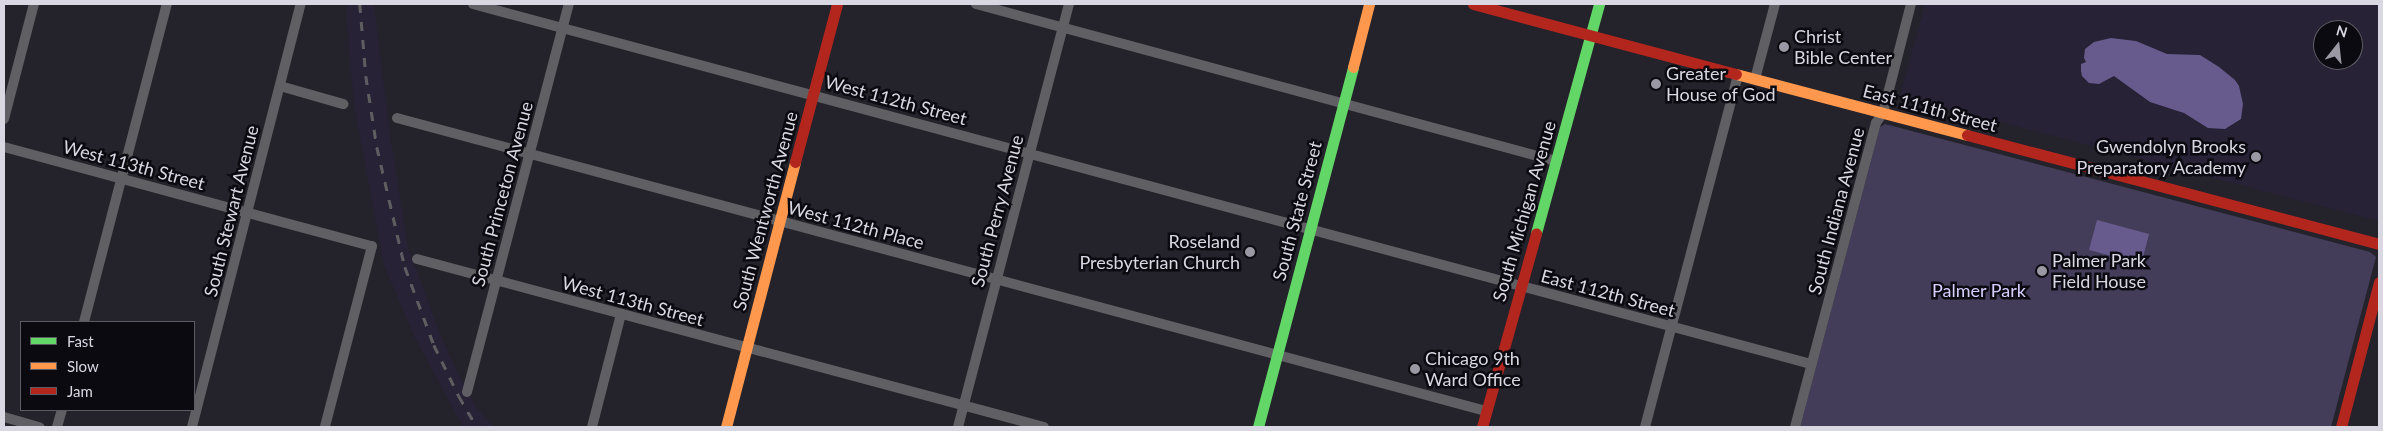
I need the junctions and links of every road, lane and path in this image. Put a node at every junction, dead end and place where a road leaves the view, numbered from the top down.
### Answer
1 (34, 4) edge
2 (167, 4) edge
3 (301, 4) edge
4 (473, 4) edge
5 (569, 4) edge
6 (837, 4) edge
7 (976, 4) edge
8 (1069, 4) edge
9 (1369, 4) edge
10 (1599, 4) edge
11 (1775, 4) edge
12 (1911, 4) edge
13 (1479, 5) edge
14 (1063, 27) junction
15 (563, 28) junction
16 (1591, 35) junction
17 (1738, 75) junction
18 (1755, 79) junction
19 (280, 86) junction
20 (813, 95) junction
21 (1343, 103) junction
22 (343, 104) dead end
23 (1883, 114) junction
24 (397, 118) dead end
25 (4, 119) edge
26 (4, 147) edge
27 (1030, 153) junction
28 (530, 154) junction
29 (1556, 161) junction
30 (122, 178) junction
31 (247, 212) junction
32 (780, 222) junction
33 (1310, 229) junction
34 (2379, 244) edge
35 (417, 259) dead end
36 (496, 280) junction
37 (996, 280) junction
38 (2379, 282) edge
39 (1521, 286) junction
40 (621, 314) junction
41 (84, 321) edge
42 (1671, 326) junction
43 (746, 348) junction
44 (1277, 355) junction
45 (1812, 364) junction
46 (467, 392) dead end
47 (963, 406) junction
48 (62, 411) edge
49 (1486, 411) junction
50 (4, 417) edge
51 (40, 427) edge
52 (57, 427) edge
53 (192, 427) edge
54 (325, 427) edge
55 (592, 427) edge
56 (726, 427) edge
57 (958, 427) edge
58 (1044, 427) edge
59 (1258, 427) edge
60 (1482, 427) edge
61 (1645, 427) edge
62 (1795, 427) edge
63 (2341, 427) edge

1 - 25 street
2 - 30 street
3 - 19 street, South Stewart Avenue
4 - 15 street, West 112th Street
5 - 15 street, South Princeton Avenue
6 - 20 main road, South Wentworth Avenue
7 - 14 street
8 - 14 street, South Perry Avenue
9 - 21 main road, South State Street
10 - 16 main road, South Michigan Avenue
11 - 18 street
12 - 23 street, South Indiana Avenue
13 - 16 main road, East 111th Street
14 - 21 street
14 - 27 street, South Perry Avenue
15 - 20 street, West 112th Street
15 - 28 street, South Princeton Avenue
16 - 17 main road, East 111th Street
16 - 29 main road, South Michigan Avenue
17 - 18 main road, East 111th Street
17 - 42 street
18 - 23 main road, East 111th Street
19 - 22 street
19 - 31 street, South Stewart Avenue
20 - 27 street, West 112th Street
20 - 32 main road, South Wentworth Avenue
21 - 29 street
21 - 33 main road, South State Street
23 - 34 main road, East 111th Street
23 - 45 street, South Indiana Avenue
24 - 28 street, West 112th Place
26 - 30 street, West 113th Street
27 - 33 street, West 112th Street
27 - 37 street, South Perry Avenue
28 - 32 street, West 112th Place
28 - 36 street, South Princeton Avenue
29 - 39 main road, South Michigan Avenue
30 - 31 street, West 113th Street
30 - 41 street
31 - 53 street, South Stewart Avenue
31 - 54 street, West 113th Street
32 - 37 street, West 112th Place
32 - 43 main road, South Wentworth Avenue
33 - 39 street, East 112th Street
33 - 44 main road, South State Street
35 - 36 street, West 113th Street
36 - 40 street, West 113th Street
36 - 46 street, South Princeton Avenue
37 - 44 street, West 112th Place
37 - 47 street, South Perry Avenue
38 - 63 main road
39 - 42 street, East 112th Street
39 - 49 main road, South Michigan Avenue
40 - 43 street, West 113th Street
40 - 55 street
42 - 45 street, East 112th Street
42 - 61 street
43 - 47 street, West 113th Street
43 - 56 main road, South Wentworth Avenue
44 - 49 street, West 112th Place
44 - 59 main road, South State Street
45 - 62 street, South Indiana Avenue
47 - 57 street, South Perry Avenue
47 - 58 street, West 113th Street
48 - 52 street
49 - 60 main road, South Michigan Avenue
50 - 51 street

